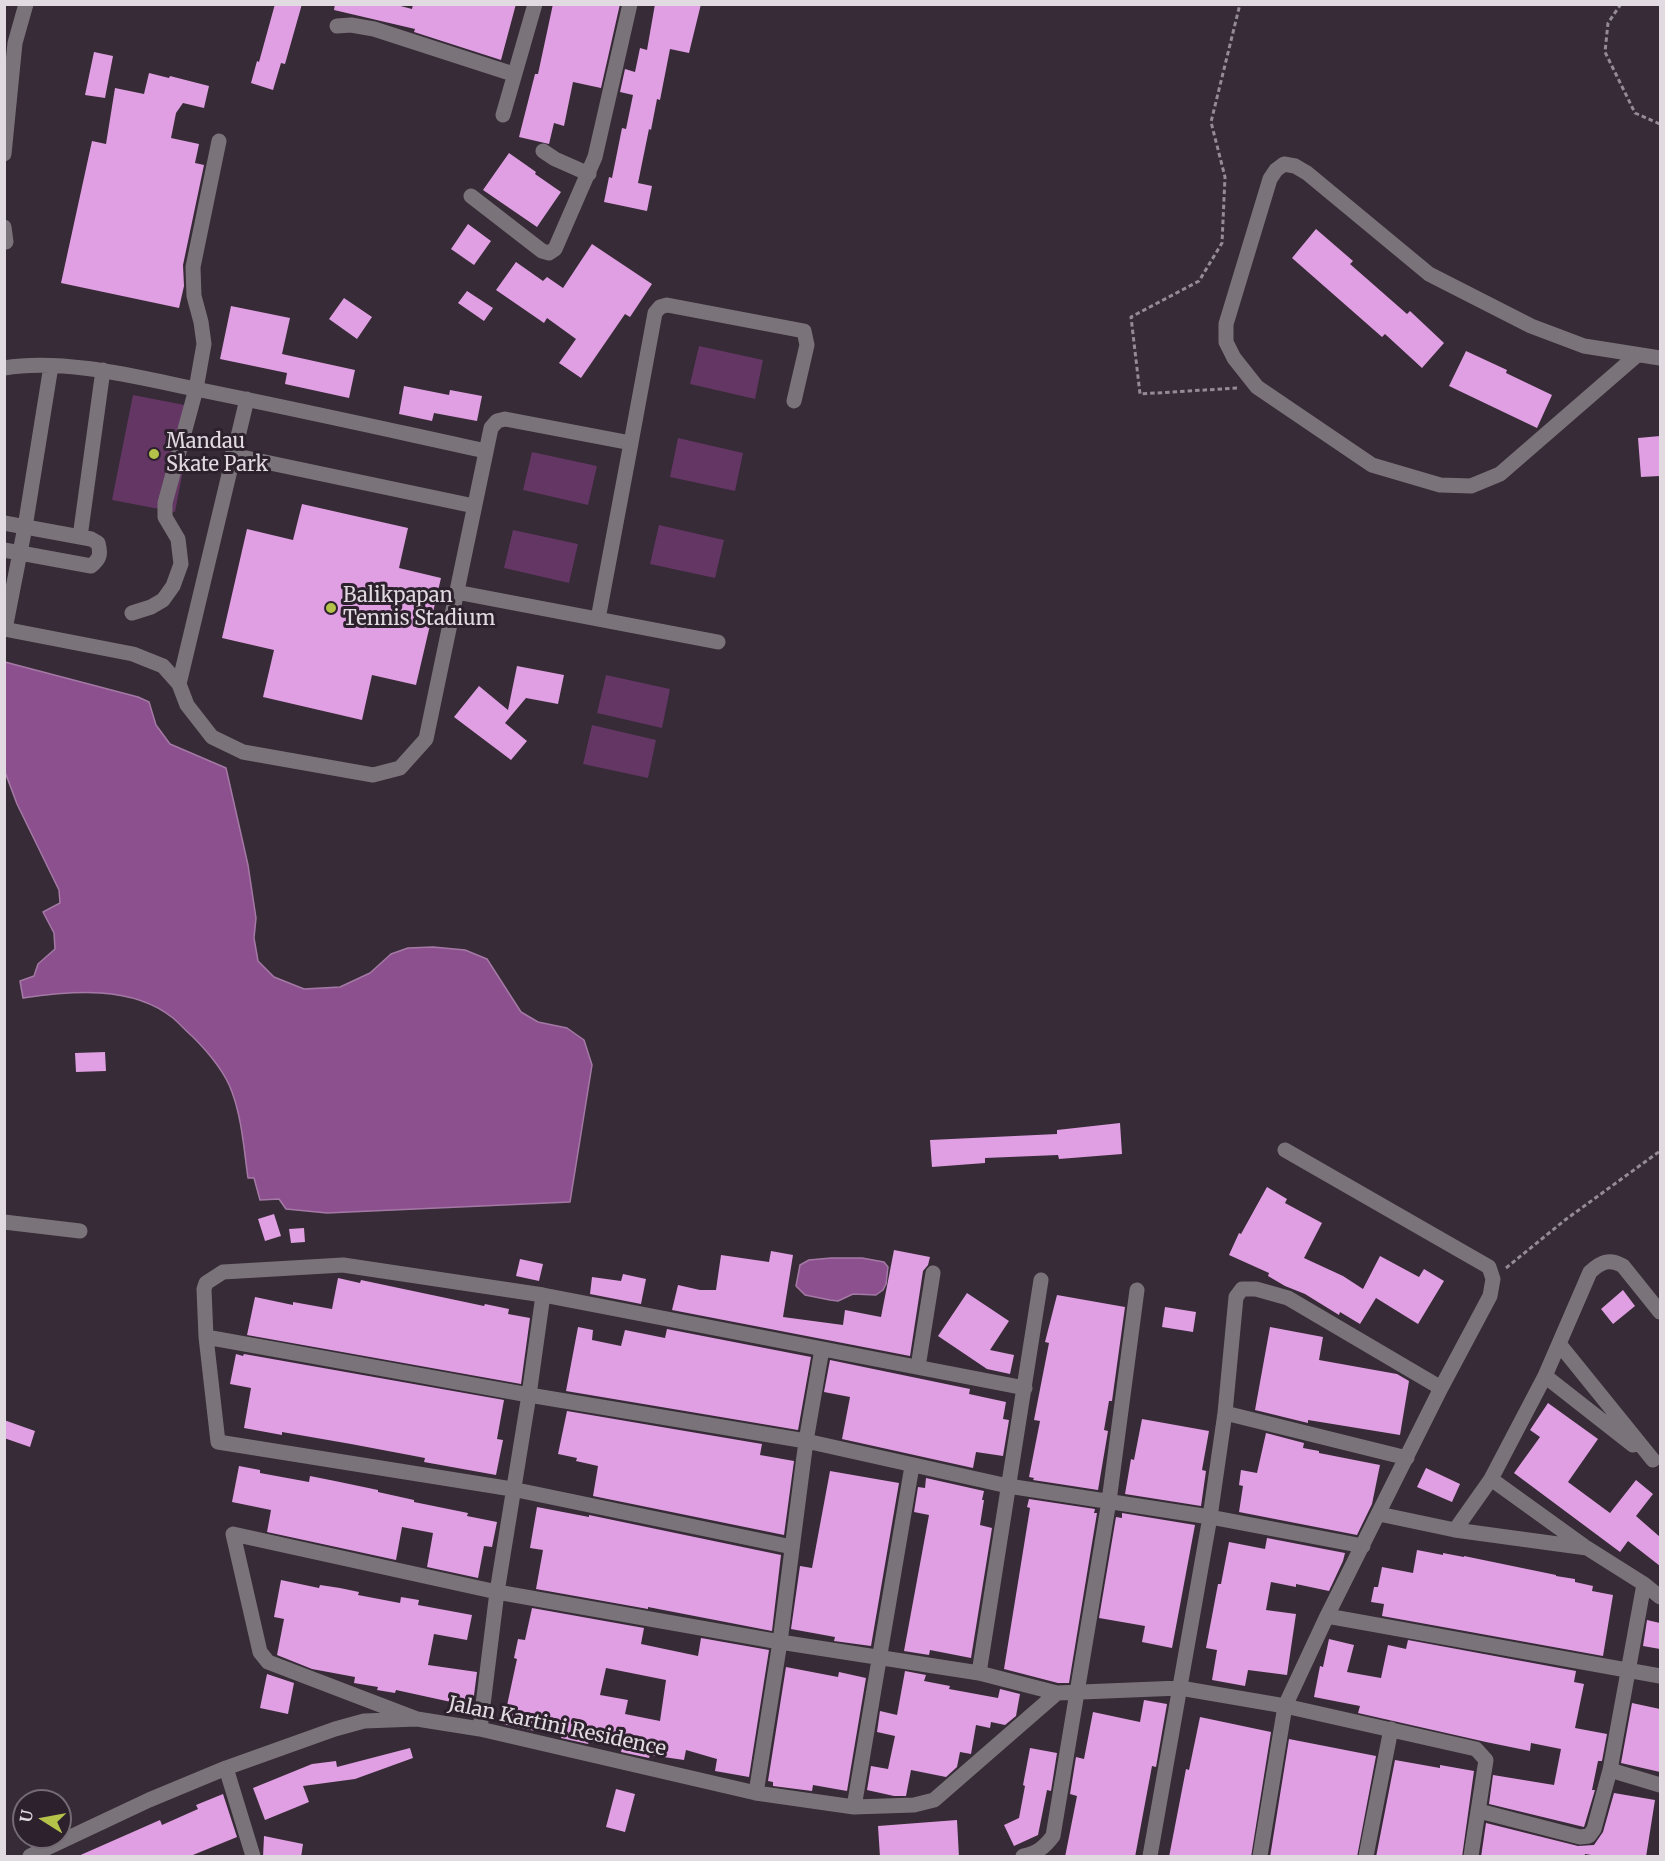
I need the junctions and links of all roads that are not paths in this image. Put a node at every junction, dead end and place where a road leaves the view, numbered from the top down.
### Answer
1 (26, 4) edge
2 (535, 4) edge
3 (630, 4) edge
4 (337, 26) dead end
5 (513, 74) junction
6 (502, 115) dead end
7 (219, 141) dead end
8 (543, 151) dead end
9 (4, 154) edge
10 (589, 174) junction
11 (471, 196) dead end
12 (4, 227) edge
13 (6, 243) edge
14 (1636, 356) junction
15 (1660, 358) edge
16 (51, 366) junction
17 (4, 368) edge
18 (103, 370) junction
19 (196, 389) junction
20 (247, 399) junction
21 (794, 401) dead end
22 (631, 443) junction
23 (486, 451) junction
24 (232, 455) junction
25 (474, 506) junction
26 (4, 523) edge
27 (25, 527) junction
28 (80, 537) junction
29 (12, 552) edge
30 (456, 592) junction
31 (132, 613) dead end
32 (598, 619) junction
33 (5, 629) edge
34 (717, 642) dead end
35 (179, 684) junction
36 (1285, 1150) dead end
37 (4, 1222) edge
38 (80, 1231) dead end
39 (933, 1273) dead end
40 (1041, 1280) dead end
41 (1137, 1290) dead end
42 (543, 1295) junction
43 (1660, 1312) edge
44 (206, 1337) junction
45 (1560, 1345) junction
46 (822, 1349) junction
47 (918, 1367) junction
48 (1545, 1376) junction
49 (1025, 1388) junction
50 (1441, 1388) junction
51 (529, 1395) junction
52 (1225, 1413) junction
53 (806, 1441) junction
54 (1407, 1458) junction
55 (1657, 1463) edge
56 (912, 1466) junction
57 (1491, 1479) junction
58 (1008, 1486) junction
59 (512, 1489) junction
60 (1109, 1502) junction
61 (1379, 1514) junction
62 (1210, 1517) junction
63 (1455, 1530) junction
64 (1363, 1546) junction
65 (792, 1547) junction
66 (1587, 1548) junction
67 (1644, 1584) junction
68 (497, 1592) junction
69 (1660, 1597) edge
70 (1327, 1616) junction
71 (780, 1642) junction
72 (879, 1659) junction
73 (1627, 1670) junction
74 (979, 1673) junction
75 (1660, 1676) edge
76 (1180, 1688) junction
77 (1078, 1691) junction
78 (1058, 1693) junction
79 (1285, 1706) junction
80 (417, 1719) junction
81 (480, 1729) junction
82 (1391, 1729) junction
83 (226, 1768) junction
84 (1610, 1770) junction
85 (1660, 1785) edge
86 (756, 1792) junction
87 (854, 1807) junction
88 (1479, 1811) junction
89 (30, 1857) edge
90 (254, 1857) edge
91 (1023, 1857) edge
92 (1150, 1857) edge
93 (1260, 1857) edge
94 (1366, 1857) edge
95 (1471, 1857) edge

1 - 9 street
2 - 5 street
3 - 10 street
4 - 5 street
5 - 6 street
7 - 19 street
8 - 10 street
10 - 11 street
12 - 13 street
14 - 14 street
14 - 15 street
16 - 17 street
16 - 18 street
16 - 27 street
18 - 19 street
18 - 28 street
19 - 20 street
19 - 31 street
20 - 23 street
20 - 24 street
21 - 22 street
22 - 23 street
22 - 32 street
23 - 25 street
24 - 25 street
24 - 35 street
25 - 30 street
26 - 27 street
27 - 28 street
27 - 29 street
28 - 29 street
29 - 33 street
30 - 32 street
30 - 35 street
32 - 34 street
33 - 35 street
36 - 50 street
37 - 38 street
39 - 47 street
40 - 49 street
41 - 60 street
42 - 44 street
42 - 46 street
42 - 51 street
43 - 45 street
44 - 51 street
44 - 59 street
45 - 48 street
45 - 55 street
46 - 47 street
46 - 53 street
47 - 49 street
48 - 55 street
48 - 57 street
49 - 58 street
50 - 52 street
50 - 54 street
51 - 53 street
51 - 59 street
52 - 54 street
52 - 62 street
53 - 56 street
53 - 65 street
54 - 61 street
56 - 58 street
56 - 72 street
57 - 63 street
57 - 66 street
58 - 60 street
58 - 74 street
59 - 65 street
59 - 68 street
60 - 62 street
60 - 77 street
61 - 63 street
61 - 64 street
62 - 64 street
62 - 76 street
63 - 66 street
64 - 70 street
65 - 71 street
66 - 67 street
67 - 69 street
67 - 73 street
68 - 71 street
68 - 80 street
68 - 81 street
70 - 73 street
70 - 79 street
71 - 72 street
71 - 86 street
72 - 74 street
72 - 87 street
73 - 75 street
73 - 84 street
74 - 78 street
76 - 77 street
76 - 79 street
76 - 92 street
77 - 78 street
77 - 91 street
78 - 87 street, Jalan Kartini Residence
79 - 82 street
79 - 93 street
80 - 81 street, Jalan Kartini Residence
80 - 83 street, Jalan Kartini Residence
81 - 86 street, Jalan Kartini Residence
82 - 88 street
82 - 94 street
83 - 89 street, Jalan Kartini Residence
83 - 90 street
84 - 85 street
84 - 88 street
86 - 87 street, Jalan Kartini Residence
88 - 95 street

